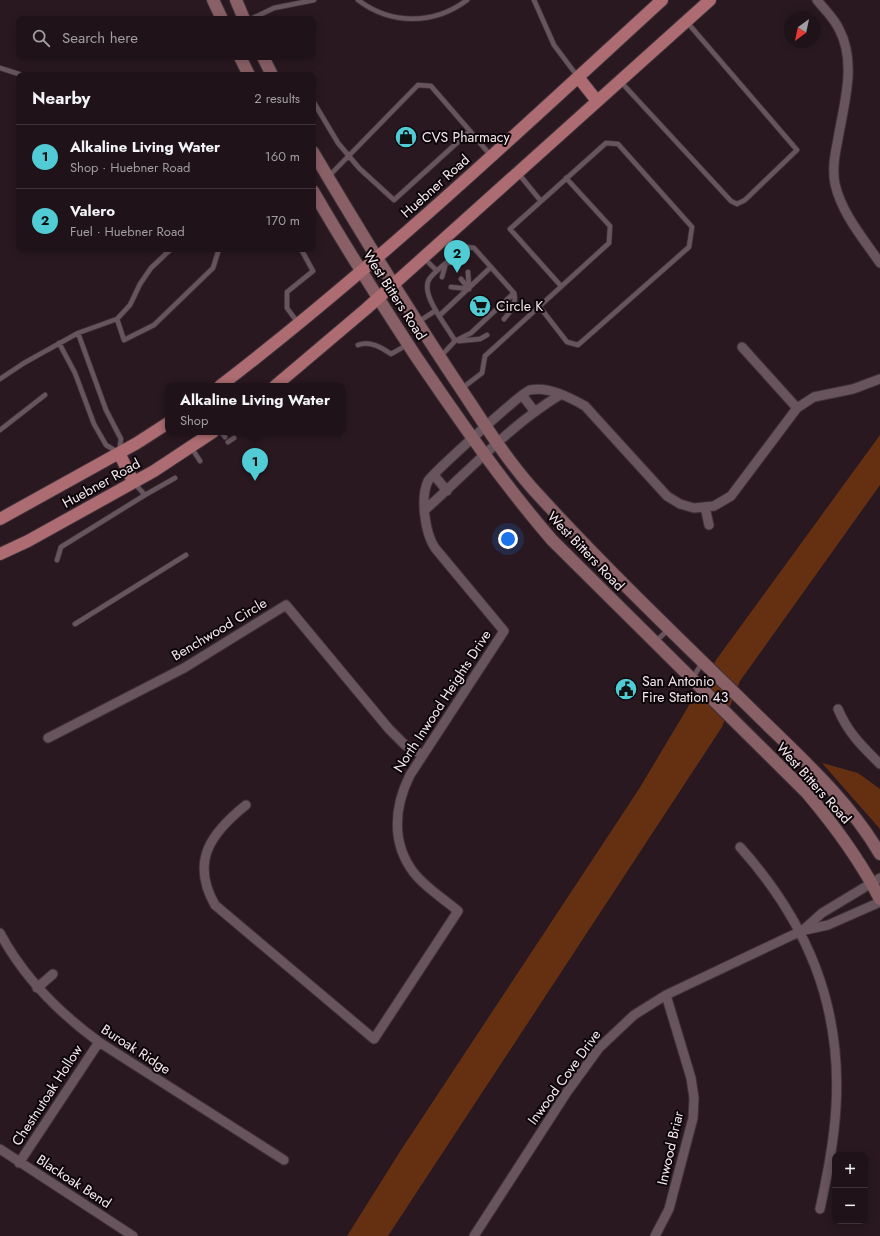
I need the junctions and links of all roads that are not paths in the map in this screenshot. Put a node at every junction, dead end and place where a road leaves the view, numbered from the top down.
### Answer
1 (212, 0) edge
2 (236, 0) edge
3 (314, 0) edge
4 (358, 0) edge
5 (467, 0) edge
6 (534, 0) edge
7 (662, 0) edge
8 (710, 0) edge
9 (817, 0) edge
10 (220, 16) edge
11 (243, 16) edge
12 (257, 16) edge
13 (686, 21) junction
14 (242, 60) edge
15 (264, 60) edge
16 (0, 68) edge
17 (248, 72) edge
18 (270, 72) edge
19 (16, 73) edge
20 (578, 77) junction
21 (620, 81) junction
22 (597, 101) junction
23 (316, 106) edge
24 (470, 131) junction
25 (349, 156) junction
26 (491, 156) junction
27 (316, 157) edge
28 (518, 173) junction
29 (328, 177) junction
30 (566, 178) junction
31 (316, 198) edge
32 (540, 200) junction
33 (446, 237) junction
34 (168, 252) edge
35 (218, 252) edge
36 (303, 252) edge
37 (456, 254) junction
38 (424, 257) junction
39 (377, 258) junction
40 (459, 262) dead end
41 (446, 263) junction
42 (880, 263) edge
43 (491, 267) junction
44 (451, 269) dead end
45 (361, 271) junction
46 (437, 271) junction
47 (468, 272) dead end
48 (442, 277) dead end
49 (461, 279) dead end
50 (393, 284) junction
51 (561, 286) junction
52 (451, 287) dead end
53 (469, 289) junction
54 (514, 293) junction
55 (379, 298) junction
56 (539, 306) junction
57 (435, 311) junction
58 (439, 316) junction
59 (504, 319) dead end
60 (117, 320) junction
61 (417, 322) junction
62 (299, 324) junction
63 (78, 333) junction
64 (487, 335) dead end
65 (455, 341) junction
66 (60, 343) junction
67 (408, 344) junction
68 (358, 345) dead end
69 (742, 347) dead end
70 (440, 357) junction
71 (0, 379) edge
72 (880, 379) edge
73 (224, 383) edge
74 (280, 383) edge
75 (461, 389) junction
76 (45, 395) dead end
77 (522, 395) junction
78 (560, 395) junction
79 (797, 408) junction
80 (535, 412) junction
81 (165, 425) edge
82 (486, 426) junction
83 (0, 430) edge
84 (208, 435) edge
85 (234, 438) dead end
86 (472, 439) junction
87 (228, 442) dead end
88 (498, 443) junction
89 (191, 446) junction
90 (119, 453) junction
91 (484, 456) junction
92 (200, 461) dead end
93 (434, 475) junction
94 (175, 478) dead end
95 (133, 482) junction
96 (446, 491) junction
97 (145, 495) junction
98 (705, 507) junction
99 (426, 509) junction
100 (0, 518) edge
101 (709, 525) dead end
102 (0, 554) edge
103 (186, 555) dead end
104 (57, 560) dead end
105 (75, 624) dead end
106 (669, 628) junction
107 (655, 642) junction
108 (703, 662) junction
109 (692, 679) junction
110 (838, 709) dead end
111 (48, 738) dead end
112 (423, 755) junction
113 (880, 764) edge
114 (246, 805) dead end
115 (740, 847) dead end
116 (880, 854) edge
117 (876, 880) edge
118 (880, 899) edge
119 (880, 902) edge
120 (831, 908) junction
121 (838, 921) junction
122 (801, 932) junction
123 (0, 933) edge
124 (54, 974) dead end
125 (37, 988) junction
126 (666, 995) junction
127 (99, 1042) junction
128 (0, 1149) edge
129 (284, 1160) dead end
130 (19, 1163) junction
131 (820, 1210) dead end
132 (133, 1236) edge
133 (474, 1236) edge
134 (654, 1236) edge

1 - 10 main road
2 - 11 main road
3 - 12 lane
4 - 5 lane
6 - 20 lane
7 - 20 main road, Huebner Road
8 - 13 main road
9 - 42 street
13 - 21 main road
13 - 21 lane
14 - 17 main road
15 - 18 main road
16 - 19 lane
20 - 22 main road
20 - 26 main road, Huebner Road
21 - 22 main road
22 - 28 main road
23 - 25 lane
24 - 25 lane
24 - 25 lane
24 - 26 lane
25 - 29 lane
26 - 39 main road, Huebner Road
27 - 29 main road, West Bitters Road
28 - 32 lane
28 - 33 main road
29 - 39 main road, West Bitters Road
30 - 32 lane
30 - 51 lane
30 - 56 lane
31 - 45 main road, West Bitters Road
32 - 51 lane
33 - 37 lane
33 - 38 main road
34 - 60 lane
35 - 60 lane
36 - 62 lane
37 - 41 lane
37 - 43 lane
38 - 46 lane
38 - 50 main road
39 - 45 main road, Huebner Road
39 - 50 main road, West Bitters Road
40 - 41 lane
41 - 44 lane
41 - 46 lane
41 - 48 lane
43 - 53 lane
43 - 54 lane
45 - 55 main road, West Bitters Road
45 - 62 main road, Huebner Road
46 - 57 lane
47 - 53 lane
49 - 53 lane
50 - 55 main road
50 - 61 main road, West Bitters Road
51 - 56 lane
52 - 53 lane
53 - 58 lane
54 - 59 lane
54 - 65 lane
55 - 67 main road, West Bitters Road
55 - 74 main road
56 - 75 lane
57 - 58 lane
57 - 61 lane
58 - 65 lane
60 - 63 lane
61 - 70 main road, West Bitters Road
62 - 73 main road, Huebner Road
63 - 66 lane
63 - 90 lane
64 - 65 lane
65 - 70 lane
66 - 71 lane
66 - 90 lane
67 - 68 lane
67 - 86 main road, West Bitters Road
69 - 79 street
70 - 75 main road, West Bitters Road
72 - 79 street
75 - 82 main road, West Bitters Road
76 - 83 lane
77 - 78 street, North Inwood Heights Drive
77 - 80 street
77 - 82 street, North Inwood Heights Drive
78 - 80 street
78 - 98 street, North Inwood Heights Drive
79 - 98 street
80 - 88 street
81 - 90 main road, Huebner Road
82 - 86 street, North Inwood Heights Drive
82 - 88 main road, West Bitters Road
84 - 89 main road, Huebner Road
85 - 87 lane
86 - 91 main road, West Bitters Road
86 - 93 street, North Inwood Heights Drive
88 - 91 street
88 - 106 main road, West Bitters Road
89 - 92 lane
89 - 95 main road, Huebner Road
90 - 95 main road
90 - 100 main road, Huebner Road
91 - 96 street
91 - 107 main road, West Bitters Road
93 - 96 street
93 - 99 street, North Inwood Heights Drive
94 - 97 lane
95 - 97 lane
95 - 102 main road, Huebner Road
96 - 99 street
97 - 104 lane
98 - 101 street
99 - 112 street, North Inwood Heights Drive
103 - 105 lane
106 - 107 lane
106 - 108 main road, West Bitters Road
107 - 109 main road, West Bitters Road
108 - 109 lane
108 - 116 main road, West Bitters Road
109 - 117 main road, West Bitters Road
110 - 113 street
111 - 112 street, Benchwood Circle
112 - 114 street, North Inwood Heights Drive
115 - 122 street
117 - 118 main road, West Bitters Road
117 - 120 street, Inwood Cove Drive
119 - 121 street, Inwood Cove Drive
120 - 121 street
120 - 122 street, Inwood Cove Drive
121 - 122 street, Inwood Cove Drive
122 - 126 street, Inwood Cove Drive
122 - 131 street
123 - 125 street, Buroak Ridge
124 - 125 street
125 - 127 street, Buroak Ridge
126 - 133 street, Inwood Cove Drive
126 - 134 street, Inwood Briar
127 - 129 street, Buroak Ridge
127 - 130 street, Chestnutoak Hollow
128 - 130 street, Blackoak Bend
130 - 132 street, Blackoak Bend

